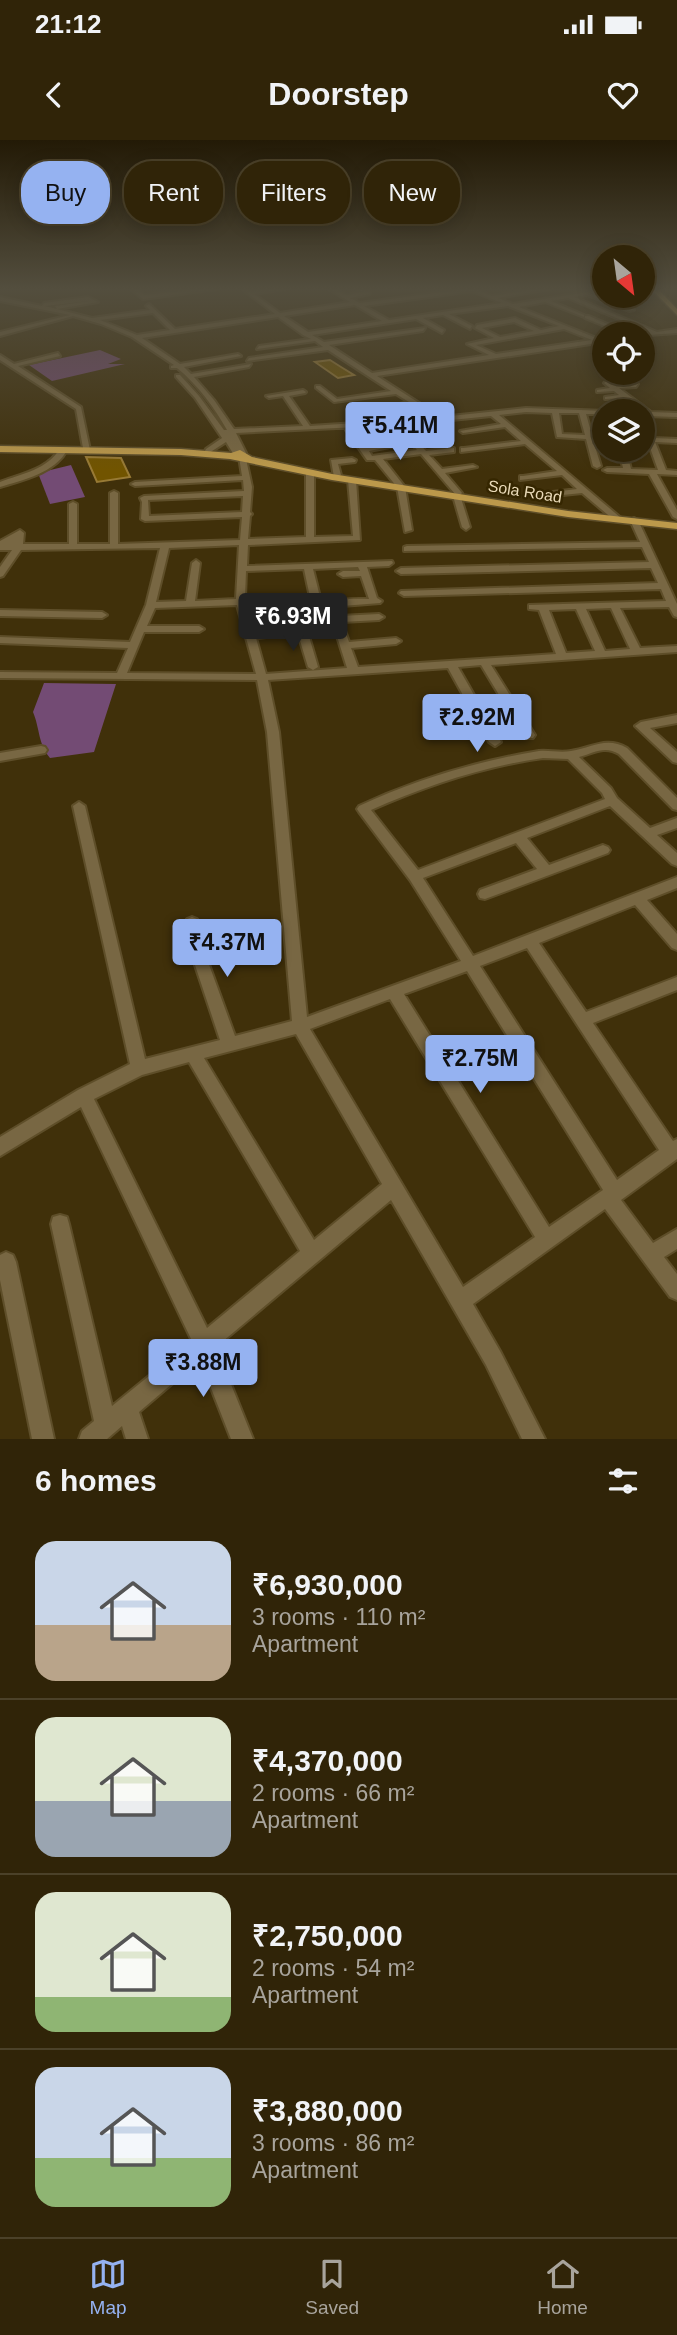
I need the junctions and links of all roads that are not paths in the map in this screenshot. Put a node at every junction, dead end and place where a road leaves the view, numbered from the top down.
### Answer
1 (142, 350) edge
2 (155, 350) edge
3 (310, 350) edge
4 (332, 350) edge
5 (482, 350) edge
6 (541, 350) edge
7 (533, 351) joint
8 (58, 355) dead end
9 (238, 356) dead end
10 (495, 356) junction
11 (0, 357) edge
12 (222, 358) junction
13 (207, 360) junction
14 (161, 363) dead end
15 (12, 366) junction
16 (177, 366) junction
17 (232, 366) dead end
18 (168, 368) joint
19 (216, 368) dead end
20 (371, 375) junction
21 (190, 376) junction
22 (636, 385) dead end
23 (612, 386) junction
24 (318, 387) dead end
25 (598, 391) dead end
26 (303, 392) dead end
27 (394, 392) junction
28 (285, 394) junction
29 (269, 396) dead end
30 (631, 397) junction
31 (607, 398) dead end
32 (626, 399) edge
33 (411, 404) junction
34 (555, 411) junction
35 (582, 412) junction
36 (592, 412) edge
37 (360, 413) dead end
38 (492, 413) junction
39 (655, 415) edge
40 (675, 415) edge
41 (436, 420) junction
42 (506, 425) junction
43 (677, 425) edge
44 (307, 427) junction
45 (403, 429) junction
46 (349, 430) dead end
47 (233, 431) junction
48 (463, 431) dead end
49 (223, 436) junction
50 (590, 438) junction
51 (655, 440) edge
52 (358, 441) junction
53 (677, 441) edge
54 (527, 442) junction
55 (391, 446) dead end
56 (0, 448) edge
57 (87, 448) junction
58 (655, 449) edge
59 (63, 450) junction
60 (364, 450) junction
61 (452, 450) dead end
62 (464, 450) dead end
63 (208, 451) junction
64 (424, 453) junction
65 (240, 456) junction
66 (378, 457) junction
67 (352, 460) dead end
68 (625, 462) edge
69 (597, 466) dead end
70 (473, 467) dead end
71 (627, 469) dead end
72 (607, 470) dead end
73 (662, 470) dead end
74 (310, 472) junction
75 (440, 472) junction
76 (652, 472) junction
77 (564, 473) junction
78 (677, 473) edge
79 (337, 475) junction
80 (523, 478) dead end
81 (352, 480) junction
82 (135, 484) dead end
83 (0, 485) edge
84 (247, 486) junction
85 (401, 486) junction
86 (583, 490) junction
87 (114, 492) dead end
88 (556, 494) dead end
89 (458, 495) junction
90 (73, 504) dead end
91 (248, 514) junction
92 (617, 518) junction
93 (635, 521) junction
94 (677, 522) edge
95 (466, 527) dead end
96 (408, 530) dead end
97 (310, 540) junction
98 (244, 543) junction
99 (645, 544) junction
100 (166, 545) junction
101 (0, 546) edge
102 (18, 547) junction
103 (73, 547) junction
104 (114, 547) junction
105 (407, 549) dead end
106 (197, 563) dead end
107 (389, 563) dead end
108 (655, 565) junction
109 (308, 567) junction
110 (241, 569) junction
111 (363, 569) junction
112 (401, 570) dead end
113 (0, 574) edge
114 (343, 574) dead end
115 (665, 586) junction
116 (404, 593) dead end
117 (315, 597) dead end
118 (241, 602) junction
119 (294, 602) dead end
120 (151, 605) junction
121 (190, 605) junction
122 (614, 605) junction
123 (580, 606) junction
124 (675, 609) edge
125 (0, 613) edge
126 (102, 615) dead end
127 (379, 617) dead end
128 (337, 623) junction
129 (140, 629) junction
130 (199, 629) dead end
131 (302, 630) junction
132 (251, 636) junction
133 (0, 640) edge
134 (396, 641) dead end
135 (134, 645) junction
136 (345, 645) junction
137 (677, 649) edge
138 (637, 652) junction
139 (601, 654) junction
140 (562, 657) junction
141 (485, 663) junction
142 (452, 665) junction
143 (313, 667) dead end
144 (354, 672) junction
145 (0, 675) edge
146 (121, 675) junction
147 (262, 677) junction
148 (677, 719) edge
149 (529, 735) dead end
150 (495, 742) dead end
151 (41, 750) dead end
152 (570, 755) junction
153 (0, 757) edge
154 (677, 759) edge
155 (612, 801) junction
156 (79, 806) dead end
157 (677, 806) edge
158 (677, 823) edge
159 (650, 833) junction
160 (519, 837) junction
161 (603, 850) dead end
162 (677, 861) edge
163 (546, 871) junction
164 (415, 876) junction
165 (674, 887) edge
166 (485, 894) dead end
167 (637, 898) junction
168 (192, 923) dead end
169 (530, 941) junction
170 (677, 944) edge
171 (472, 963) junction
172 (677, 983) edge
173 (394, 992) junction
174 (582, 1020) junction
175 (300, 1026) junction
176 (230, 1045) junction
177 (193, 1054) junction
178 (139, 1068) junction
179 (84, 1096) junction
180 (0, 1147) edge
181 (674, 1151) edge
182 (393, 1186) junction
183 (611, 1195) junction
184 (60, 1224) dead end
185 (677, 1238) edge
186 (547, 1240) junction
187 (312, 1254) junction
188 (651, 1255) junction
189 (6, 1262) dead end
190 (677, 1290) edge
191 (460, 1301) junction
192 (204, 1344) junction
193 (127, 1408) junction
194 (106, 1425) junction
195 (43, 1439) edge
196 (90, 1439) edge
197 (136, 1439) edge
198 (242, 1439) edge
199 (534, 1439) edge

1 - 14 street
2 - 16 street
3 - 21 street
4 - 20 street
5 - 10 street
6 - 7 street
7 - 10 street
8 - 15 street
9 - 12 street
10 - 20 street
11 - 15 street
12 - 13 street
12 - 17 street
13 - 16 street
13 - 19 street
15 - 57 street
16 - 18 street
16 - 21 street
18 - 49 street
20 - 27 street
20 - 41 street
21 - 47 street
22 - 23 street
23 - 25 street
23 - 30 street
24 - 27 street
26 - 28 street
27 - 33 street
28 - 29 street
28 - 44 street
30 - 31 street
30 - 32 street
33 - 37 street
33 - 41 street
34 - 35 street
34 - 38 street
34 - 50 street
35 - 36 street
35 - 50 street
38 - 41 street
38 - 42 street
39 - 40 street
40 - 43 street
41 - 45 street
42 - 48 street
42 - 54 street
44 - 45 street
44 - 47 street
45 - 52 street
45 - 64 street
46 - 52 street
47 - 49 street
47 - 65 street
49 - 63 street
49 - 65 street
50 - 69 street
51 - 53 street
52 - 60 street
54 - 62 street
54 - 77 street
55 - 60 street
56 - 57 main road, Sola Road
56 - 59 main road, Sola Road
57 - 63 main road, Sola Road
58 - 73 street
59 - 65 main road, Sola Road
59 - 83 street
60 - 66 street
61 - 64 street
63 - 65 main road, Sola Road
64 - 66 street
64 - 75 street
65 - 74 main road, Sola Road
65 - 79 main road, Sola Road
65 - 84 street
66 - 85 street
67 - 79 street
68 - 71 street
70 - 75 street
72 - 76 street
74 - 81 main road, Sola Road
74 - 97 street
75 - 89 street
76 - 78 street
76 - 94 street
77 - 80 street
77 - 86 street
79 - 85 main road, Sola Road
81 - 85 main road, Sola Road
81 - 97 street
82 - 84 street
84 - 91 street
84 - 91 street
85 - 89 main road, Sola Road
85 - 96 street
86 - 88 street
86 - 92 street
87 - 104 street
89 - 92 main road, Sola Road
89 - 93 main road, Sola Road
89 - 95 street
90 - 103 street
91 - 98 street
92 - 93 main road, Sola Road
93 - 94 main road, Sola Road
93 - 99 street
97 - 98 street
98 - 100 street
98 - 110 street
99 - 105 street
99 - 108 street
100 - 104 street
100 - 120 street
101 - 102 street
101 - 102 street
102 - 103 street
102 - 113 street
103 - 104 street
106 - 121 street
107 - 111 street
108 - 112 street
108 - 115 street
109 - 110 street
109 - 111 street
109 - 117 street
110 - 118 street
111 - 114 street
111 - 128 street
115 - 116 street
115 - 124 street
118 - 121 street
118 - 132 street
119 - 131 street
120 - 121 street
120 - 129 street
122 - 123 street
122 - 124 street
122 - 138 street
123 - 139 street
123 - 140 street
125 - 126 street
127 - 128 street
128 - 131 street
128 - 136 street
129 - 130 street
129 - 135 street
131 - 132 street
131 - 143 street
132 - 147 street
133 - 135 street
134 - 136 street
135 - 146 street
136 - 144 street
137 - 138 street
138 - 139 street
139 - 140 street
140 - 141 street
141 - 142 street
141 - 149 street
142 - 144 street
142 - 150 street
144 - 147 street
145 - 146 street
146 - 147 street
147 - 175 street
148 - 154 street
151 - 153 street
152 - 155 street
152 - 157 street
152 - 164 street
155 - 159 street
155 - 160 street
156 - 178 street
158 - 159 street
159 - 162 street
160 - 163 street
160 - 164 street
161 - 163 street
163 - 166 street
164 - 171 street
165 - 167 street
167 - 169 street
167 - 170 street
168 - 176 street
169 - 171 street
169 - 174 street
171 - 173 street
171 - 183 street
172 - 174 street
173 - 175 street
173 - 186 street
174 - 181 street
175 - 176 street
175 - 182 street
176 - 177 street
177 - 178 street
177 - 187 street
178 - 179 street
179 - 180 street
179 - 192 street
181 - 183 street
182 - 187 street
182 - 191 street
183 - 186 street
183 - 188 street
184 - 194 street
185 - 188 street
186 - 191 street
187 - 192 street
188 - 190 street
189 - 195 street
191 - 199 street
192 - 193 street
192 - 198 street
193 - 194 street
193 - 197 street
194 - 196 street

